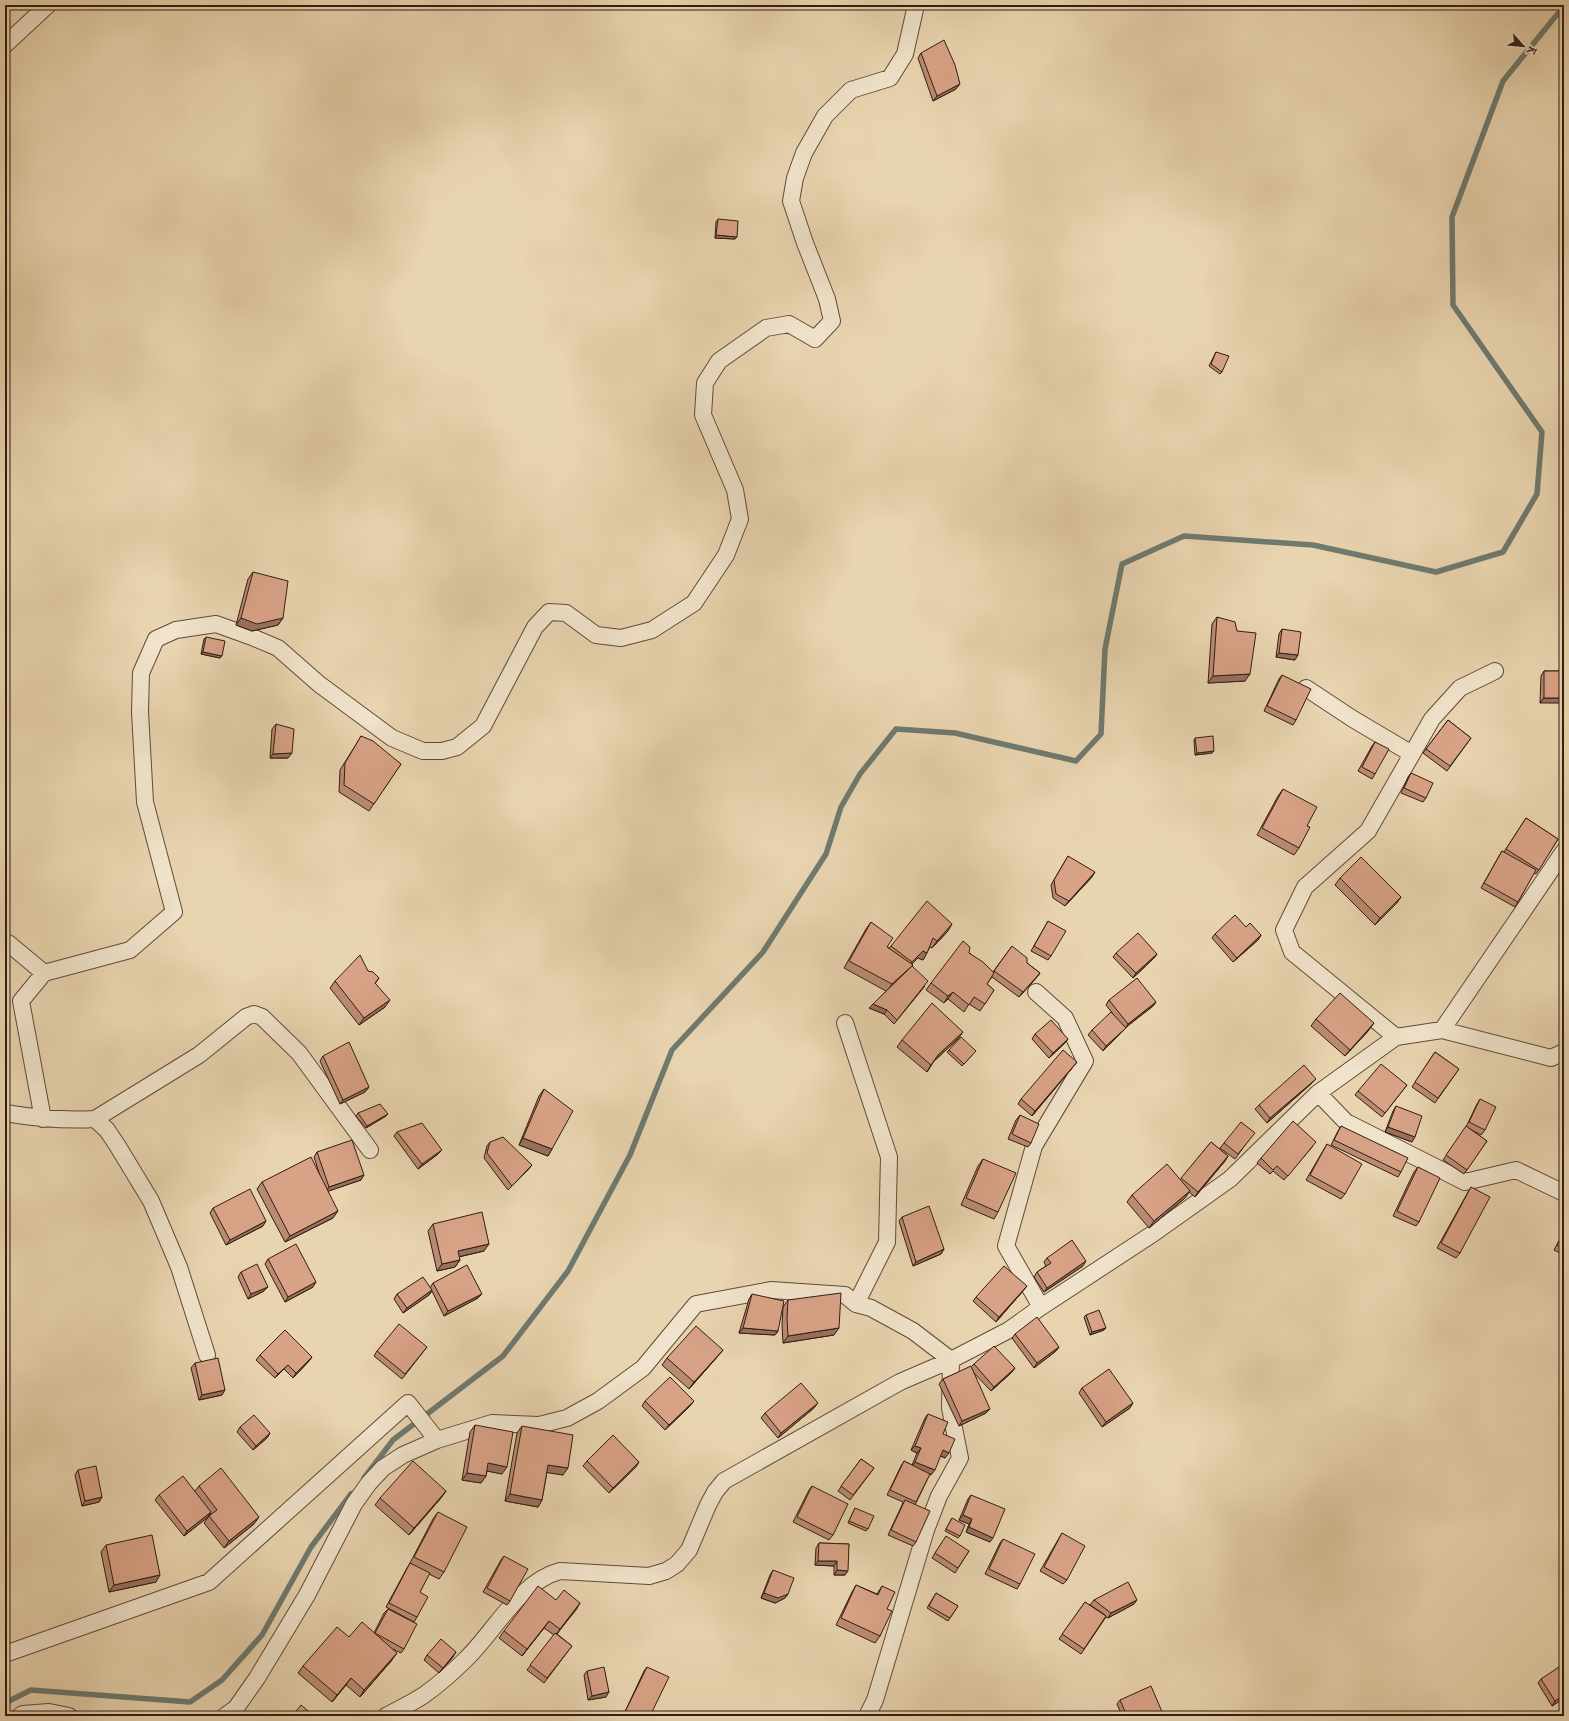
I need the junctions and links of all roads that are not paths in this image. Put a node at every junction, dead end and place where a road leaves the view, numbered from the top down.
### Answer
1 (48, 5) edge
2 (916, 5) edge
3 (5, 45) edge
4 (1495, 671) dead end
5 (1306, 688) edge
6 (1412, 754) junction
7 (1564, 851) edge
8 (5, 942) edge
9 (44, 973) junction
10 (1036, 992) dead end
11 (845, 1022) dead end
12 (1442, 1030) junction
13 (1396, 1038) junction
14 (1564, 1052) edge
15 (1318, 1093) junction
16 (5, 1113) edge
17 (43, 1119) junction
18 (95, 1119) junction
19 (370, 1150) dead end
20 (1564, 1193) edge
21 (856, 1304) junction
22 (1040, 1307) junction
23 (207, 1355) dead end
24 (951, 1360) junction
25 (437, 1440) junction
26 (5, 1654) edge
27 (20, 1716) edge
28 (69, 1716) edge
29 (225, 1716) edge
30 (386, 1716) edge
31 (867, 1716) edge

1 - 3 street
2 - 9 street
4 - 6 street
5 - 6 street
6 - 13 street
7 - 12 street
8 - 9 street
9 - 17 street
10 - 22 street
11 - 21 street
12 - 13 street
12 - 14 street
13 - 15 street
15 - 20 street
15 - 22 street
16 - 17 street
17 - 18 street
18 - 19 street
18 - 23 street
21 - 24 street
21 - 25 street
22 - 24 street
24 - 30 street
24 - 31 street
25 - 26 street
25 - 29 street
27 - 28 street

